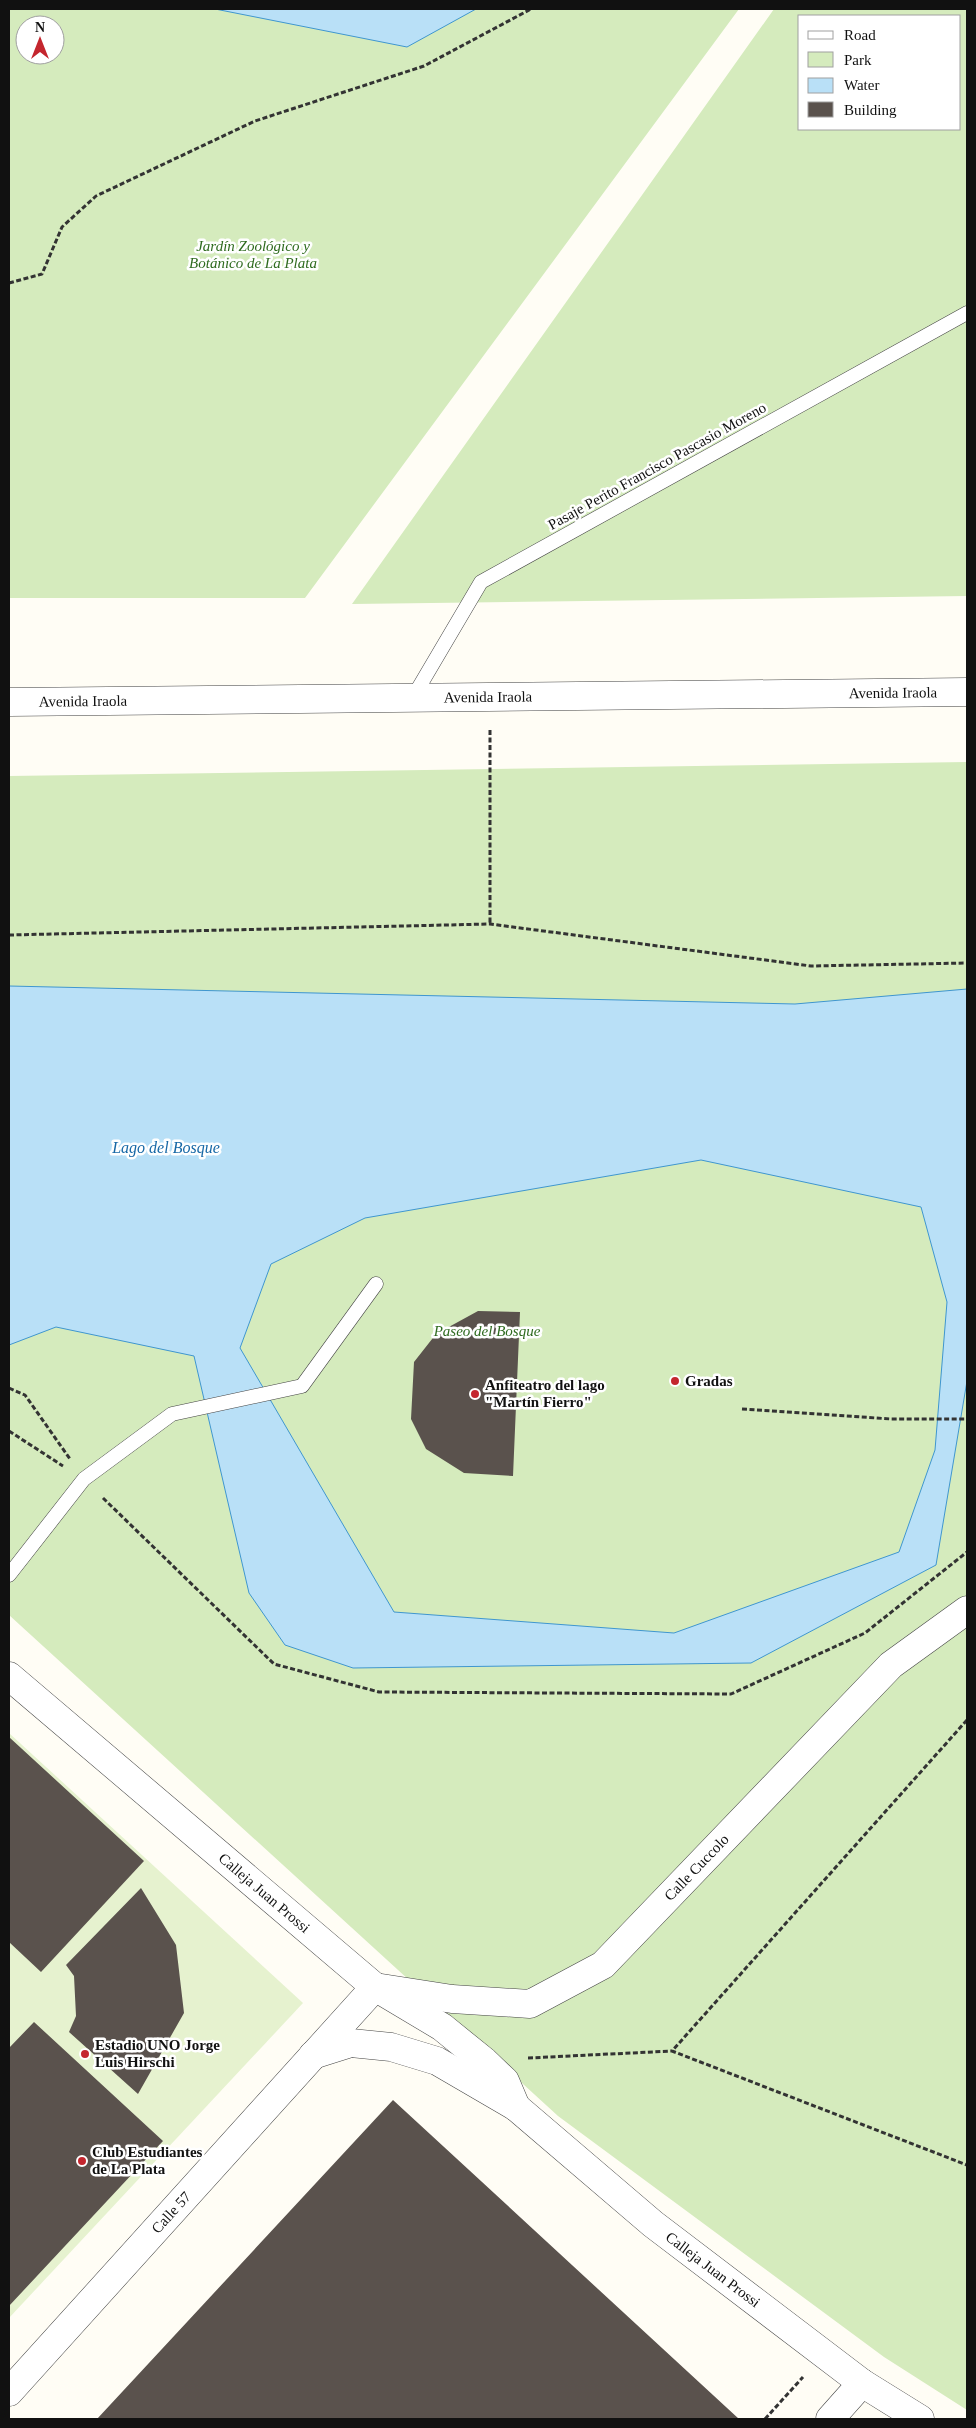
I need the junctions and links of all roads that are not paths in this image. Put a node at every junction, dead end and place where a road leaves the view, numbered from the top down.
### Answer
1 (967, 313) edge
2 (967, 692) edge
3 (412, 698) junction
4 (9, 702) edge
5 (376, 1284) dead end
6 (9, 1575) edge
7 (967, 1610) edge
8 (9, 1676) edge
9 (374, 1986) junction
10 (312, 2055) junction
11 (516, 2107) junction
12 (862, 2383) junction
13 (9, 2392) edge
14 (830, 2419) edge
15 (920, 2419) edge

1 - 3 lane, Pasaje Perito Francisco Pascasio Moreno
2 - 3 street, Avenida Iraola
3 - 4 street, Avenida Iraola
5 - 6 lane
7 - 9 street, Calle Cuccolo
8 - 9 street, Calleja Juan Prossi
9 - 10 street, Calle 57
9 - 11 street, Calleja Juan Prossi
10 - 11 street, Calleja Juan Prossi
10 - 13 street, Calle 57
11 - 12 street, Calleja Juan Prossi
12 - 14 street
12 - 15 street, Calleja Juan Prossi

